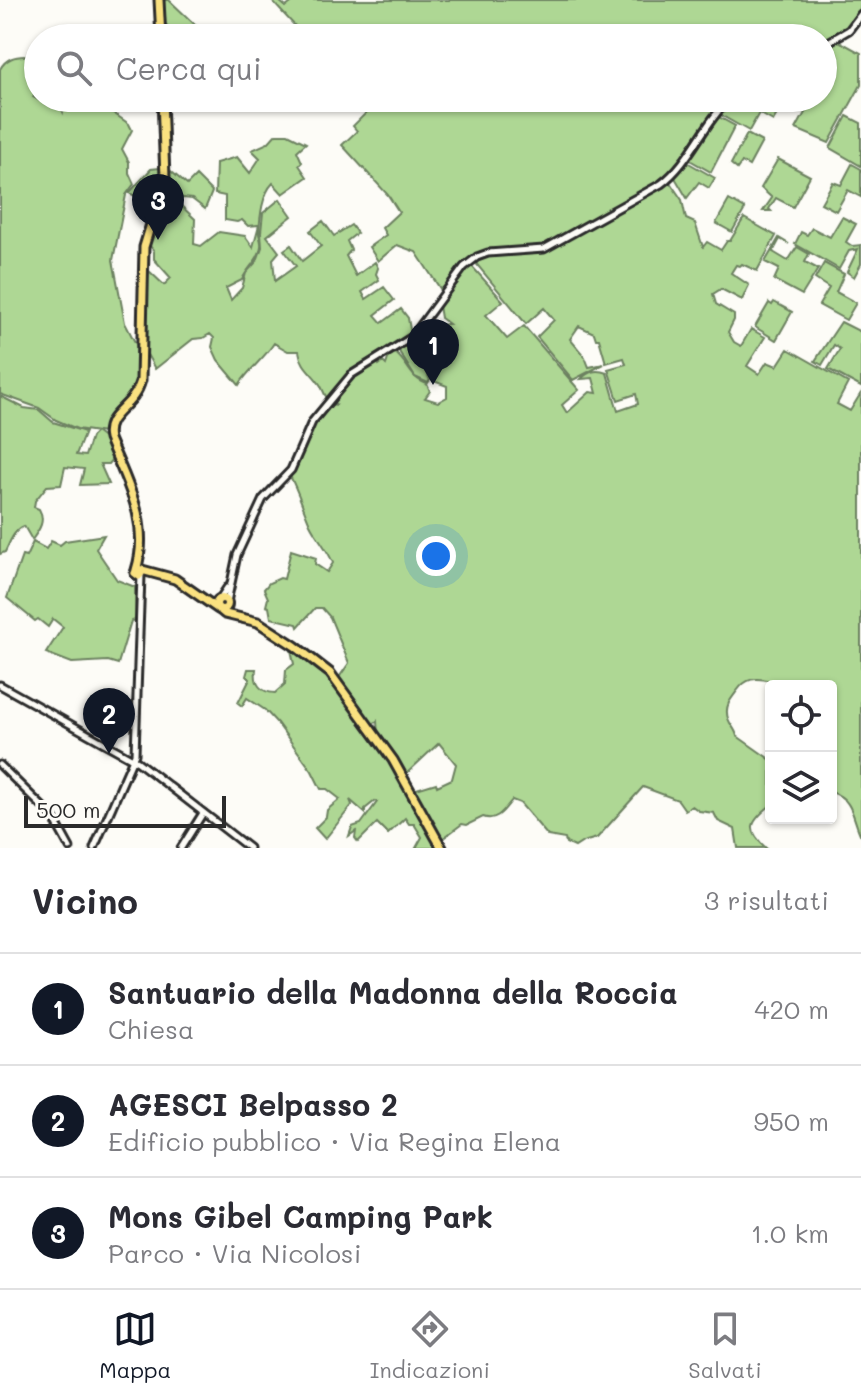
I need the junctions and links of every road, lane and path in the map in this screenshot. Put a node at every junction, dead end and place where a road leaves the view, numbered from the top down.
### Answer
1 (159, 0) edge
2 (861, 14) edge
3 (160, 24) edge
4 (837, 37) edge
5 (163, 112) edge
6 (718, 112) edge
7 (139, 572) junction
8 (221, 604) junction
9 (0, 685) edge
10 (132, 761) junction
11 (0, 765) edge
12 (203, 813) junction
13 (70, 848) edge
14 (94, 848) edge
15 (181, 848) edge
16 (249, 848) edge
17 (442, 848) edge

1 - 3 main road
2 - 4 street
5 - 7 main road
6 - 8 street
7 - 8 main road
7 - 10 street
8 - 17 main road
9 - 10 street
10 - 12 street
10 - 14 street
11 - 13 street
12 - 15 street
12 - 16 street

